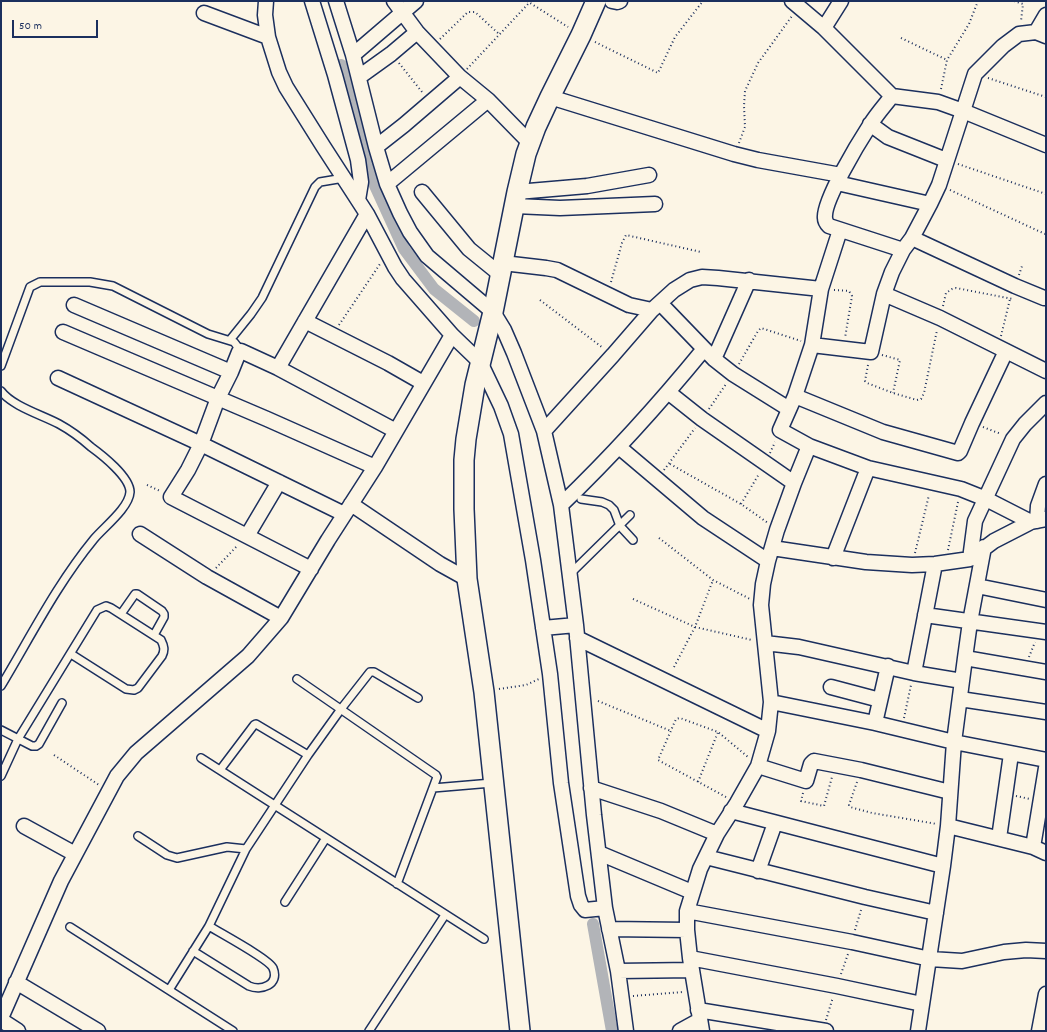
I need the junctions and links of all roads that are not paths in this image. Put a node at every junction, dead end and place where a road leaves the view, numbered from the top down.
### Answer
1 (266, 1) edge
2 (312, 1) edge
3 (336, 1) edge
4 (416, 1) edge
5 (596, 1) edge
6 (612, 1) edge
7 (620, 1) edge
8 (841, 1) edge
9 (796, 4) edge
10 (398, 7) edge
11 (204, 13) dead end
12 (1046, 15) edge
13 (824, 28) junction
14 (417, 32) junction
15 (1041, 34) edge
16 (268, 38) junction
17 (352, 50) junction
18 (329, 54) junction
19 (359, 77) junction
20 (460, 77) junction
21 (892, 96) junction
22 (550, 97) junction
23 (488, 100) junction
24 (963, 111) junction
25 (870, 124) junction
26 (530, 143) junction
27 (1046, 146) edge
28 (376, 147) junction
29 (946, 160) junction
30 (649, 175) dead end
31 (344, 178) junction
32 (839, 179) junction
33 (387, 184) junction
34 (422, 192) dead end
35 (516, 199) junction
36 (358, 200) junction
37 (655, 204) dead end
38 (930, 204) junction
39 (367, 214) junction
40 (840, 230) junction
41 (912, 238) junction
42 (903, 250) junction
43 (502, 269) junction
44 (749, 280) junction
45 (821, 289) junction
46 (884, 294) junction
47 (1044, 298) dead end
48 (74, 305) dead end
49 (656, 307) junction
50 (493, 312) junction
51 (305, 321) junction
52 (62, 332) dead end
53 (452, 335) junction
54 (230, 340) junction
55 (812, 345) junction
56 (1002, 349) junction
57 (241, 351) junction
58 (709, 354) junction
59 (480, 362) junction
60 (1, 366) edge
61 (278, 368) junction
62 (1046, 371) edge
63 (231, 372) junction
64 (58, 378) dead end
65 (423, 383) junction
66 (1, 391) edge
67 (668, 392) junction
68 (795, 396) junction
69 (218, 398) junction
70 (1046, 403) edge
71 (789, 409) junction
72 (396, 431) junction
73 (544, 431) junction
74 (201, 444) junction
75 (809, 446) junction
76 (619, 447) junction
77 (375, 467) junction
78 (868, 468) junction
79 (279, 482) junction
80 (794, 483) junction
81 (1046, 484) edge
82 (581, 499) dead end
83 (986, 499) junction
84 (561, 504) junction
85 (348, 509) junction
86 (630, 515) dead end
87 (1038, 521) edge
88 (620, 526) junction
89 (140, 534) dead end
90 (247, 536) junction
91 (633, 540) dead end
92 (984, 547) junction
93 (770, 554) junction
94 (833, 558) junction
95 (970, 559) junction
96 (940, 564) junction
97 (311, 569) junction
98 (569, 575) junction
99 (467, 579) junction
100 (977, 586) junction
101 (1046, 600) edge
102 (121, 614) junction
103 (925, 615) junction
104 (281, 618) junction
105 (970, 622) junction
106 (543, 628) junction
107 (577, 631) junction
108 (1043, 631) edge
109 (154, 635) junction
110 (765, 643) junction
111 (71, 654) junction
112 (965, 658) junction
113 (888, 666) junction
114 (1046, 672) edge
115 (914, 673) junction
116 (297, 679) dead end
117 (962, 681) junction
118 (1, 686) edge
119 (831, 687) dead end
120 (418, 698) dead end
121 (960, 699) junction
122 (880, 700) junction
123 (771, 702) junction
124 (62, 703) dead end
125 (341, 709) junction
126 (1046, 712) edge
127 (875, 723) junction
128 (1, 730) edge
129 (768, 731) junction
130 (18, 739) junction
131 (954, 742) junction
132 (1011, 754) junction
133 (308, 755) junction
134 (200, 758) dead end
135 (1046, 760) edge
136 (758, 766) junction
137 (1046, 768) edge
138 (220, 770) junction
139 (1, 776) edge
140 (493, 783) junction
141 (432, 788) junction
142 (591, 788) junction
143 (950, 792) junction
144 (275, 806) junction
145 (734, 807) junction
146 (775, 823) junction
147 (24, 826) dead end
148 (948, 826) junction
149 (718, 834) junction
150 (138, 836) dead end
151 (326, 838) junction
152 (999, 838) junction
153 (1033, 847) junction
154 (246, 850) junction
155 (599, 853) junction
156 (1046, 853) edge
157 (75, 854) junction
158 (706, 857) junction
159 (943, 866) junction
160 (758, 871) junction
161 (397, 884) junction
162 (692, 892) junction
163 (285, 902) dead end
164 (605, 908) junction
165 (687, 911) junction
166 (936, 913) junction
167 (445, 915) junction
168 (209, 926) junction
169 (70, 927) dead end
170 (609, 929) junction
171 (687, 930) junction
172 (484, 939) dead end
173 (193, 951) junction
174 (1046, 951) edge
175 (930, 959) junction
176 (691, 964) junction
177 (618, 971) junction
178 (16, 982) junction
179 (169, 990) junction
180 (1046, 994) edge
181 (922, 1004) junction
182 (1, 1019) edge
183 (700, 1020) edge
184 (18, 1031) edge
185 (98, 1031) edge
186 (233, 1031) edge
187 (369, 1031) edge
188 (520, 1031) edge
189 (626, 1031) edge
190 (680, 1031) edge
191 (824, 1031) edge
192 (918, 1031) edge
193 (1040, 1031) edge

1 - 16 street
2 - 18 street
3 - 17 street
4 - 10 street
5 - 22 main road
6 - 7 street
8 - 13 street
9 - 13 street
10 - 14 street
10 - 17 street
11 - 16 street
12 - 15 street
13 - 21 street
14 - 19 street
14 - 20 street
15 - 24 street
16 - 31 street
17 - 18 street
17 - 19 street
18 - 36 street
19 - 28 street
20 - 23 street
20 - 28 street
21 - 24 street
21 - 25 street
22 - 26 main road
22 - 32 street
23 - 26 street
23 - 33 street
24 - 27 street
24 - 29 street
25 - 29 street
25 - 32 street
26 - 35 main road
28 - 33 street
29 - 38 street
30 - 35 street
31 - 36 street
31 - 54 lane
32 - 38 street
32 - 40 street
33 - 50 street
34 - 43 street
35 - 37 street
35 - 43 main road
36 - 39 street
38 - 41 street
39 - 51 street
39 - 53 street
40 - 42 street
40 - 45 street
41 - 42 street
41 - 47 street
42 - 46 street
43 - 49 street
43 - 50 main road
44 - 45 street
44 - 49 street
44 - 58 street
45 - 55 street
46 - 55 street
46 - 56 street
48 - 63 street
49 - 58 street
49 - 73 street
50 - 59 main road
50 - 73 street
51 - 61 street
51 - 65 street
52 - 69 street
53 - 59 street
53 - 65 street
54 - 57 lane
54 - 60 lane
55 - 68 street
56 - 62 street
56 - 68 street
57 - 61 street
57 - 63 street
58 - 67 street
58 - 71 street
59 - 99 main road
59 - 106 street
61 - 72 street
63 - 69 street
64 - 74 street
65 - 72 street
66 - 118 lane
67 - 76 street
67 - 80 street
68 - 71 street
69 - 74 street
69 - 77 street
70 - 83 street
71 - 75 street
72 - 77 street
73 - 84 street
74 - 79 street
74 - 90 street
75 - 78 street
75 - 80 street
76 - 84 street
76 - 93 street
77 - 85 street
78 - 83 street
78 - 94 street
79 - 85 street
79 - 90 street
80 - 93 street
81 - 87 street
82 - 88 lane
83 - 87 street
83 - 95 street
84 - 98 street
85 - 97 street
85 - 99 street
86 - 88 lane
87 - 92 street
88 - 91 lane
88 - 98 lane
89 - 104 street
90 - 97 street
92 - 95 street
92 - 100 street
93 - 94 street
93 - 110 street
94 - 96 street
95 - 96 street
96 - 103 street
97 - 104 street
98 - 107 street
99 - 140 main road
100 - 101 street
100 - 105 street
102 - 109 lane
102 - 109 lane
102 - 111 lane
103 - 105 street
103 - 115 street
104 - 157 street
105 - 108 street
105 - 112 street
106 - 107 street
106 - 164 street
107 - 129 street
107 - 142 street
109 - 111 lane
110 - 113 street
110 - 123 street
111 - 130 lane
112 - 114 street
112 - 117 street
113 - 115 street
113 - 122 street
115 - 117 street
116 - 125 lane
117 - 121 street
119 - 122 street
120 - 125 lane
121 - 126 street
121 - 131 street
122 - 127 street
123 - 127 street
123 - 129 street
124 - 130 lane
125 - 133 lane
125 - 141 lane
127 - 131 street
128 - 130 lane
129 - 136 street
130 - 139 lane
131 - 132 street
131 - 143 street
132 - 135 street
132 - 152 street
133 - 138 lane
133 - 144 lane
134 - 138 lane
136 - 143 street
136 - 145 street
137 - 153 street
138 - 144 lane
140 - 141 lane
140 - 188 main road
141 - 161 lane
142 - 149 street
142 - 155 street
143 - 148 street
144 - 151 lane
144 - 154 lane
145 - 146 street
145 - 149 street
146 - 159 street
146 - 160 street
147 - 157 street
148 - 152 street
148 - 159 street
149 - 158 street
150 - 154 lane
151 - 161 lane
151 - 163 lane
152 - 153 street
153 - 156 street
154 - 168 lane
155 - 162 street
155 - 164 street
157 - 178 street
158 - 160 street
158 - 162 street
159 - 166 street
160 - 166 street
161 - 167 lane
162 - 165 street
164 - 170 street
165 - 171 street
165 - 175 street
166 - 175 street
167 - 172 lane
167 - 187 lane
168 - 173 lane
168 - 173 lane
169 - 179 lane
170 - 171 street
170 - 177 street
171 - 176 street
173 - 179 lane
174 - 175 street
175 - 181 street
176 - 177 street
176 - 181 street
176 - 183 street
177 - 189 street
178 - 182 street
178 - 185 street
179 - 186 lane
180 - 193 street
181 - 192 street
182 - 184 street
183 - 190 street
183 - 191 street

